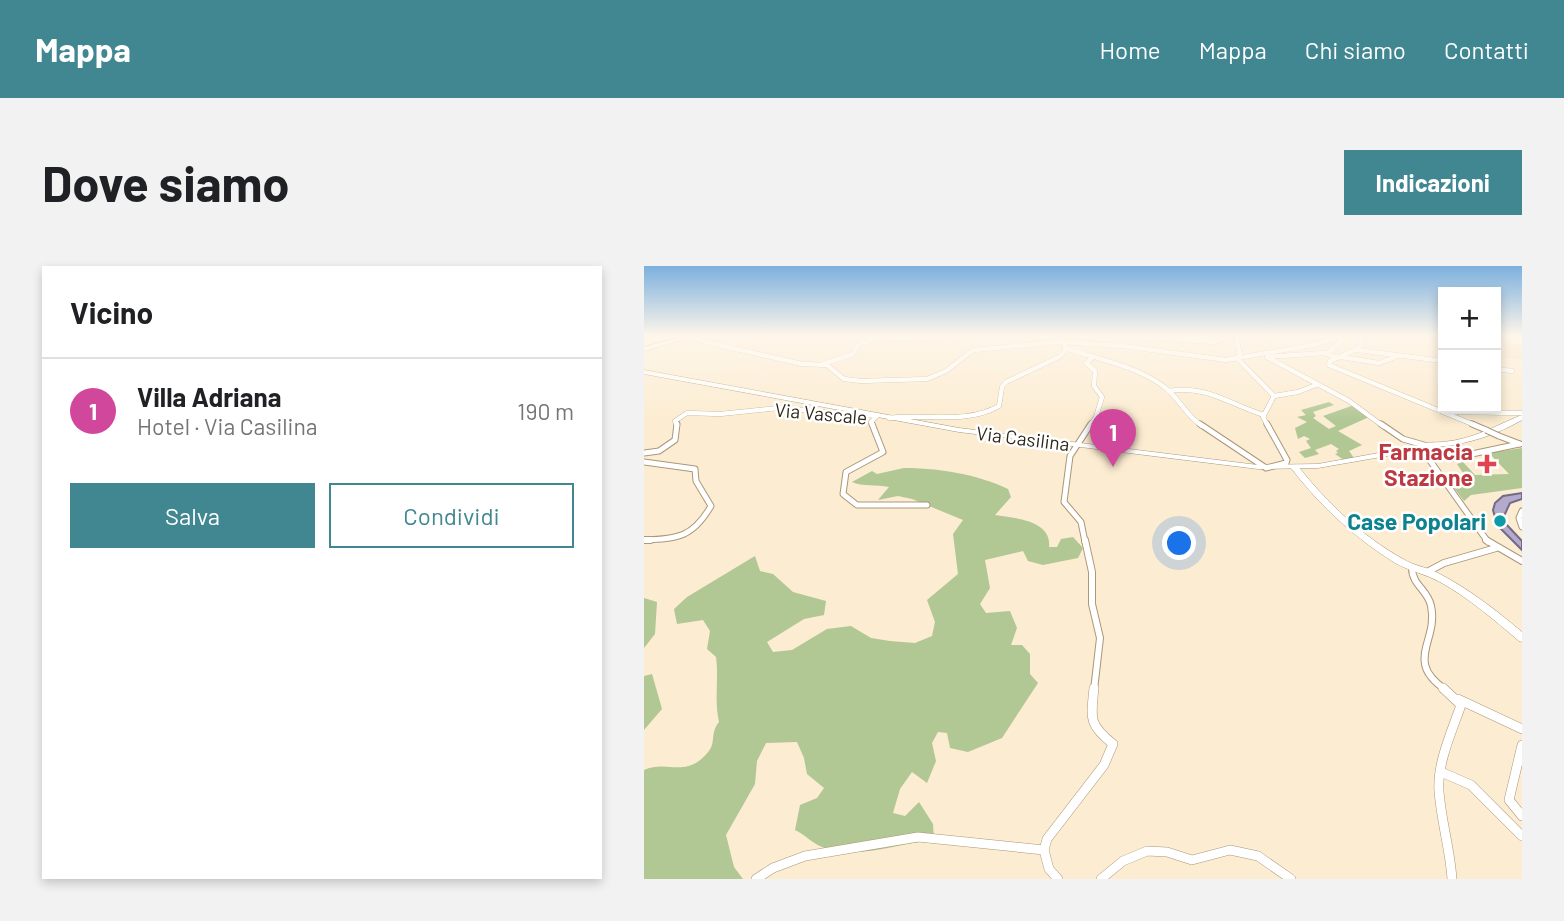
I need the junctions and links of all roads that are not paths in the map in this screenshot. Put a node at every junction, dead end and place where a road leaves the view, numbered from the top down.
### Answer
1 (806, 364) edge
2 (825, 364) edge
3 (955, 364) edge
4 (1044, 364) edge
5 (1087, 364) edge
6 (1112, 364) edge
7 (1239, 364) edge
8 (1277, 364) edge
9 (1329, 364) edge
10 (821, 365) junction
11 (1501, 370) edge
12 (1512, 371) dead end
13 (644, 372) edge
14 (1316, 385) junction
15 (1169, 391) junction
16 (1274, 396) junction
17 (1438, 410) edge
18 (1445, 413) edge
19 (1469, 413) edge
20 (1264, 415) junction
21 (1522, 415) edge
22 (877, 416) junction
23 (889, 418) junction
24 (1520, 444) edge
25 (1076, 445) junction
26 (1422, 448) junction
27 (644, 453) edge
28 (1438, 454) junction
29 (644, 462) edge
30 (1266, 468) junction
31 (1295, 468) junction
32 (927, 505) dead end
33 (1522, 511) edge
34 (1522, 527) edge
35 (644, 540) edge
36 (1496, 548) junction
37 (1522, 561) edge
38 (1412, 568) junction
39 (1427, 572) junction
40 (1522, 638) edge
41 (1458, 699) junction
42 (1522, 729) edge
43 (1522, 745) edge
44 (1441, 772) junction
45 (1522, 816) edge
46 (1522, 836) edge
47 (1044, 850) junction
48 (756, 879) edge
49 (1058, 879) edge
50 (1101, 879) edge
51 (1291, 879) edge
52 (1452, 879) edge

1 - 10 street
2 - 10 street
3 - 10 street
4 - 23 street
5 - 25 street
6 - 15 street
7 - 16 street
8 - 14 street
9 - 17 street
11 - 12 street
13 - 22 main road, Via Casilina
14 - 16 street
14 - 26 street
15 - 20 street
15 - 30 street
16 - 20 street
18 - 24 street, bridge
19 - 21 street
20 - 30 street
21 - 28 main road, Via Casilina
22 - 23 main road, Via Casilina
22 - 27 street, Via Vascale
22 - 32 street, Via Vascale
23 - 25 main road, Via Casilina
24 - 28 street
25 - 30 main road, Via Casilina
25 - 47 street
26 - 28 main road
26 - 28 main road, Via Casilina
26 - 31 main road, Via Casilina
28 - 36 street
29 - 35 street
30 - 31 main road, Via Casilina
31 - 38 street
33 - 34 street
36 - 37 street
36 - 39 street
38 - 39 street
38 - 41 street
39 - 40 street
41 - 42 street
41 - 44 street
43 - 45 street
44 - 46 street
44 - 52 street
47 - 48 street
47 - 49 street
50 - 51 street

